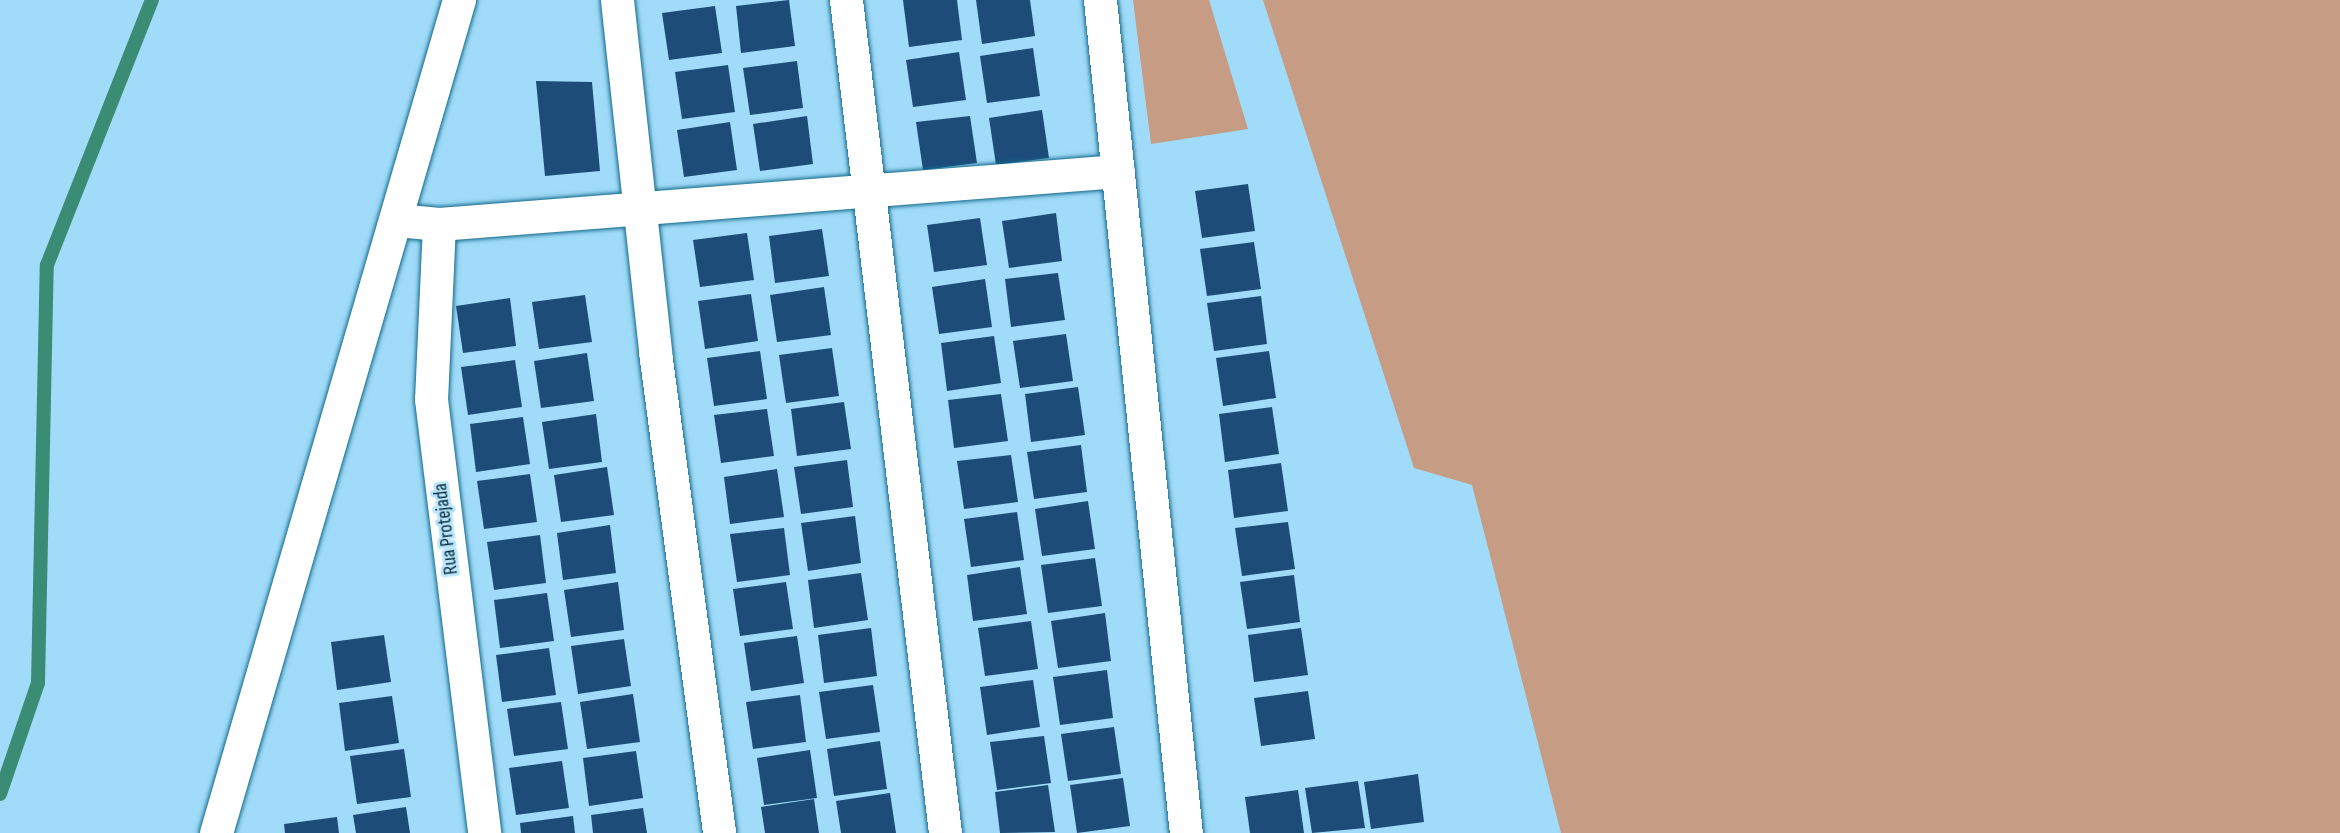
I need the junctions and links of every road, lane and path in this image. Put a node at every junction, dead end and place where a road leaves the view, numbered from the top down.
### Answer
1 (459, 0) edge
2 (617, 0) edge
3 (846, 0) edge
4 (1100, 0) edge
5 (1118, 171) junction
6 (868, 190) junction
7 (640, 208) junction
8 (397, 220) junction
9 (439, 224) junction
10 (216, 833) edge
11 (484, 833) edge
12 (719, 833) edge
13 (945, 833) edge
14 (1186, 833) edge

1 - 8 street
2 - 7 street
3 - 6 street
4 - 5 street
5 - 6 street
5 - 14 street
6 - 7 street
6 - 13 street
7 - 9 street
7 - 12 street
8 - 9 street
8 - 10 street
9 - 11 street, Rua Protejada

